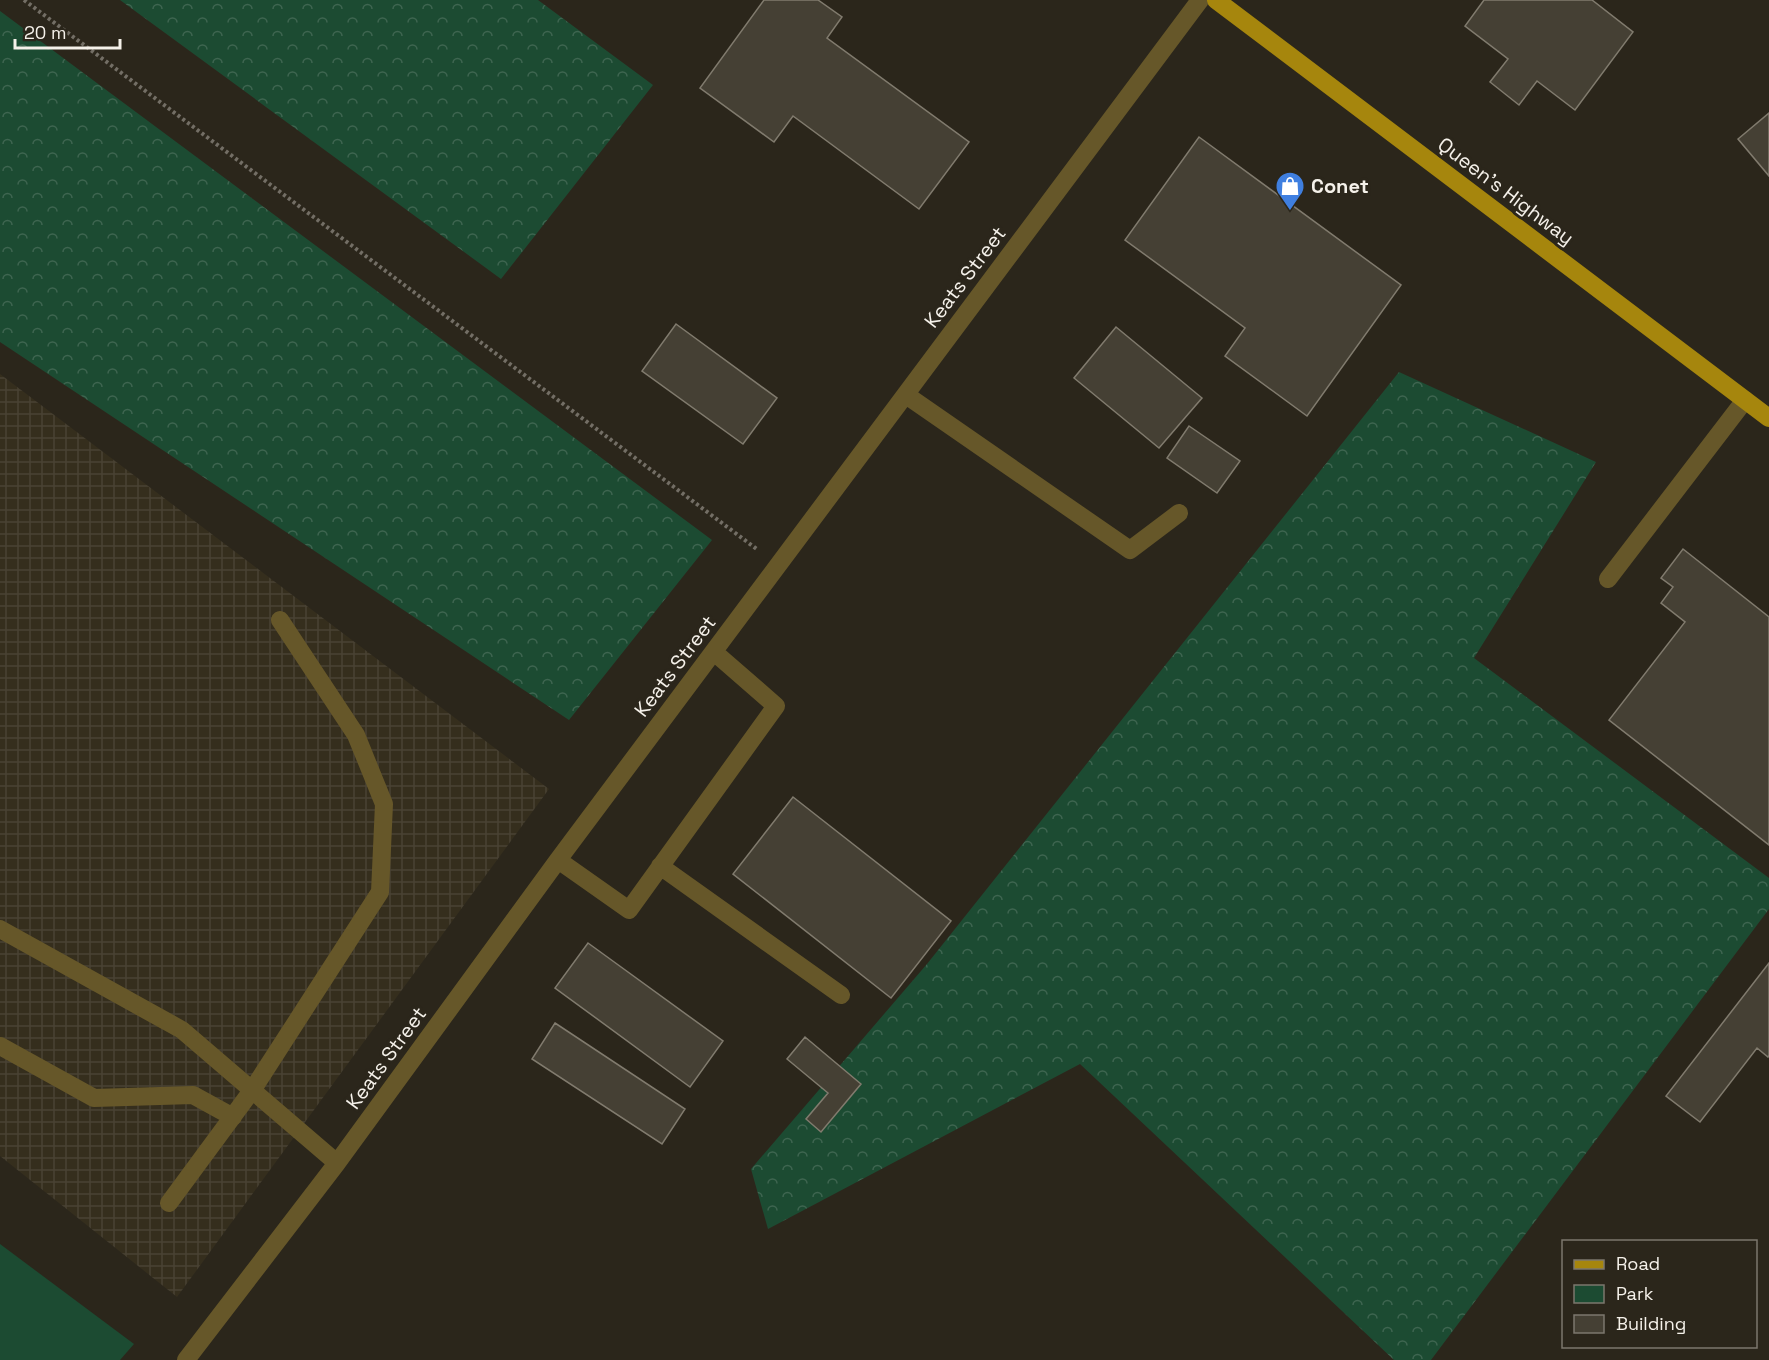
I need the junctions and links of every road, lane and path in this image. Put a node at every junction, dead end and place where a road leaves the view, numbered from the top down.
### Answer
1 (24, 0) edge
2 (1200, 0) edge
3 (1216, 0) edge
4 (906, 395) junction
5 (1744, 400) junction
6 (1769, 418) edge
7 (1179, 513) dead end
8 (778, 565) junction
9 (1608, 579) dead end
10 (280, 620) dead end
11 (714, 652) junction
12 (558, 860) junction
13 (660, 866) junction
14 (0, 929) edge
15 (841, 995) dead end
16 (0, 1046) edge
17 (254, 1089) junction
18 (233, 1117) junction
19 (337, 1163) junction
20 (169, 1203) dead end
21 (186, 1360) edge

1 - 8 path
2 - 4 street, Keats Street
3 - 5 main road, Queen's Highway
4 - 7 street
4 - 8 street, Keats Street
5 - 6 main road, Queen's Highway
5 - 9 street
8 - 11 street, Keats Street
10 - 17 street
11 - 12 street, Keats Street
11 - 13 street
12 - 13 street
12 - 19 street, Keats Street
13 - 15 street
14 - 17 street
16 - 18 street
17 - 18 street
17 - 19 street
18 - 20 street
19 - 21 street, Keats Street

